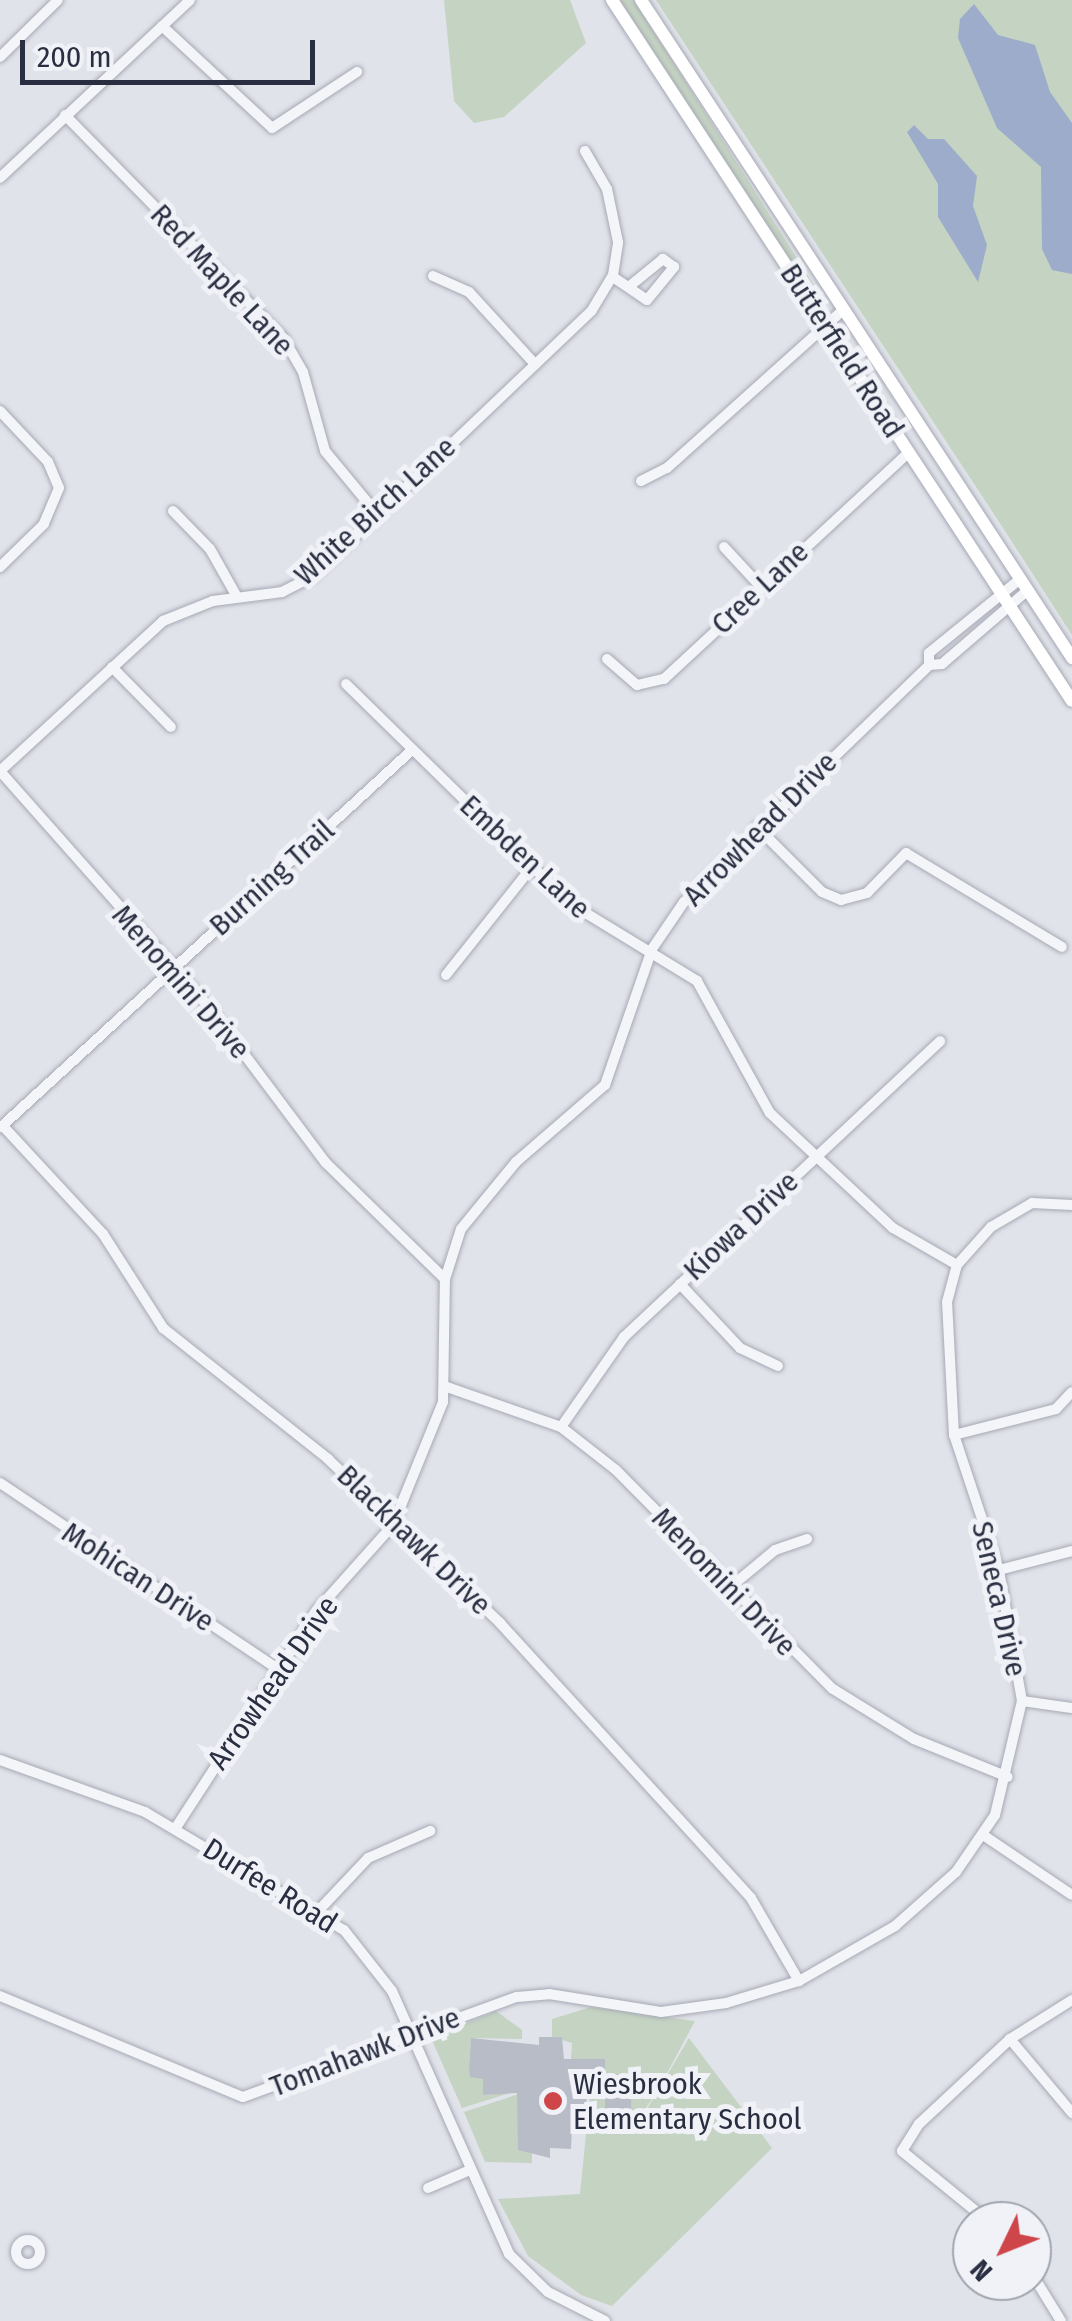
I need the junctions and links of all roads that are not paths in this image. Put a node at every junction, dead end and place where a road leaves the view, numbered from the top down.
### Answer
1 (58, 0) edge
2 (190, 0) edge
3 (612, 0) edge
4 (641, 0) edge
5 (162, 26) junction
6 (0, 57) edge
7 (357, 72) dead end
8 (66, 116) junction
9 (585, 151) dead end
10 (0, 178) edge
11 (434, 276) dead end
12 (612, 277) junction
13 (631, 285) junction
14 (844, 310) junction
15 (824, 322) junction
16 (535, 364) junction
17 (0, 410) edge
18 (909, 452) junction
19 (641, 481) dead end
20 (173, 511) dead end
21 (378, 514) junction
22 (724, 548) dead end
23 (0, 566) edge
24 (1024, 584) junction
25 (761, 587) junction
26 (998, 589) junction
27 (237, 597) junction
28 (1009, 605) junction
29 (1072, 658) edge
30 (607, 659) dead end
31 (929, 665) junction
32 (112, 667) junction
33 (346, 684) dead end
34 (1072, 702) edge
35 (171, 726) dead end
36 (412, 750) junction
37 (0, 771) edge
38 (757, 827) junction
39 (532, 867) junction
40 (1062, 948) dead end
41 (652, 949) junction
42 (173, 967) junction
43 (446, 975) dead end
44 (940, 1041) dead end
45 (1, 1127) edge
46 (814, 1156) junction
47 (1072, 1206) edge
48 (958, 1265) junction
49 (445, 1279) junction
50 (680, 1284) junction
51 (778, 1366) dead end
52 (444, 1386) junction
53 (1072, 1392) edge
54 (561, 1427) junction
55 (954, 1435) junction
56 (0, 1483) edge
57 (394, 1525) junction
58 (807, 1539) dead end
59 (1072, 1551) edge
60 (999, 1570) junction
61 (728, 1590) junction
62 (278, 1669) junction
63 (1022, 1700) junction
64 (1072, 1708) edge
65 (0, 1760) edge
66 (1008, 1777) junction
67 (175, 1828) junction
68 (430, 1831) dead end
69 (984, 1835) junction
70 (1072, 1895) edge
71 (320, 1909) junction
72 (798, 1981) junction
73 (0, 1996) edge
74 (1072, 2000) edge
75 (686, 2011) joint
76 (412, 2036) junction
77 (1010, 2039) junction
78 (1072, 2113) edge
79 (470, 2170) junction
80 (428, 2188) dead end
81 (963, 2201) edge
82 (0, 2249) edge
83 (16, 2250) dead end
84 (606, 2321) edge

1 - 6 street
2 - 5 street
3 - 15 main road, Butterfield Road
4 - 14 main road, Butterfield Road
5 - 7 street
5 - 8 street
8 - 10 street
8 - 21 street, Red Maple Lane
9 - 12 street
11 - 16 street
12 - 13 street
12 - 16 street, White Birch Lane
13 - 13 street
14 - 15 street
14 - 24 main road, Butterfield Road
15 - 18 main road, Butterfield Road
15 - 19 street
16 - 21 street, White Birch Lane
17 - 23 street
18 - 25 street, Cree Lane
18 - 26 main road, Butterfield Road
20 - 27 street
21 - 27 street, White Birch Lane
22 - 25 street
24 - 26 street, Arrowhead Drive
24 - 28 street, Arrowhead Drive
24 - 29 main road, Butterfield Road
25 - 30 street, Cree Lane
26 - 28 main road, Butterfield Road
26 - 31 street, Arrowhead Drive
27 - 32 street, White Birch Lane
28 - 31 street, Arrowhead Drive
28 - 34 main road, Butterfield Road
31 - 38 street, Arrowhead Drive
32 - 35 street
32 - 37 street, White Birch Lane
33 - 36 street, Embden Lane
36 - 39 street, Embden Lane
36 - 42 street, Burning Trail
37 - 42 street, Menomini Drive
38 - 40 street
38 - 41 street, Arrowhead Drive
39 - 41 street, Embden Lane
39 - 43 street
41 - 46 street, Embden Lane
41 - 49 street, Arrowhead Drive
42 - 45 street, Burning Trail
42 - 49 street, Menomini Drive
44 - 46 street, Kiowa Drive
45 - 57 street, Blackhawk Drive
46 - 48 street, Embden Lane
46 - 50 street, Kiowa Drive
47 - 48 street
48 - 55 street, Seneca Drive
49 - 52 street, Arrowhead Drive
50 - 51 street
50 - 54 street, Kiowa Drive
52 - 54 street, Menomini Drive
52 - 57 street, Arrowhead Drive
53 - 55 street
54 - 61 street, Menomini Drive
55 - 60 street, Seneca Drive
56 - 62 street, Mohican Drive
57 - 62 street, Arrowhead Drive
57 - 72 street, Blackhawk Drive
58 - 61 street
59 - 60 street
60 - 63 street, Seneca Drive
61 - 66 street, Menomini Drive
62 - 67 street, Arrowhead Drive
63 - 64 street
63 - 66 street, Seneca Drive
65 - 67 street, Durfee Road
66 - 69 street, Seneca Drive
67 - 71 street, Durfee Road
68 - 71 street
69 - 70 street
69 - 72 street, Seneca Drive
71 - 76 street, Durfee Road
72 - 75 street, Seneca Drive
73 - 76 street, Tomahawk Drive
74 - 77 street
75 - 76 street, Tomahawk Drive
76 - 79 street, Durfee Road
77 - 78 street
77 - 81 street
79 - 80 street
79 - 84 street, Durfee Road
82 - 83 street

